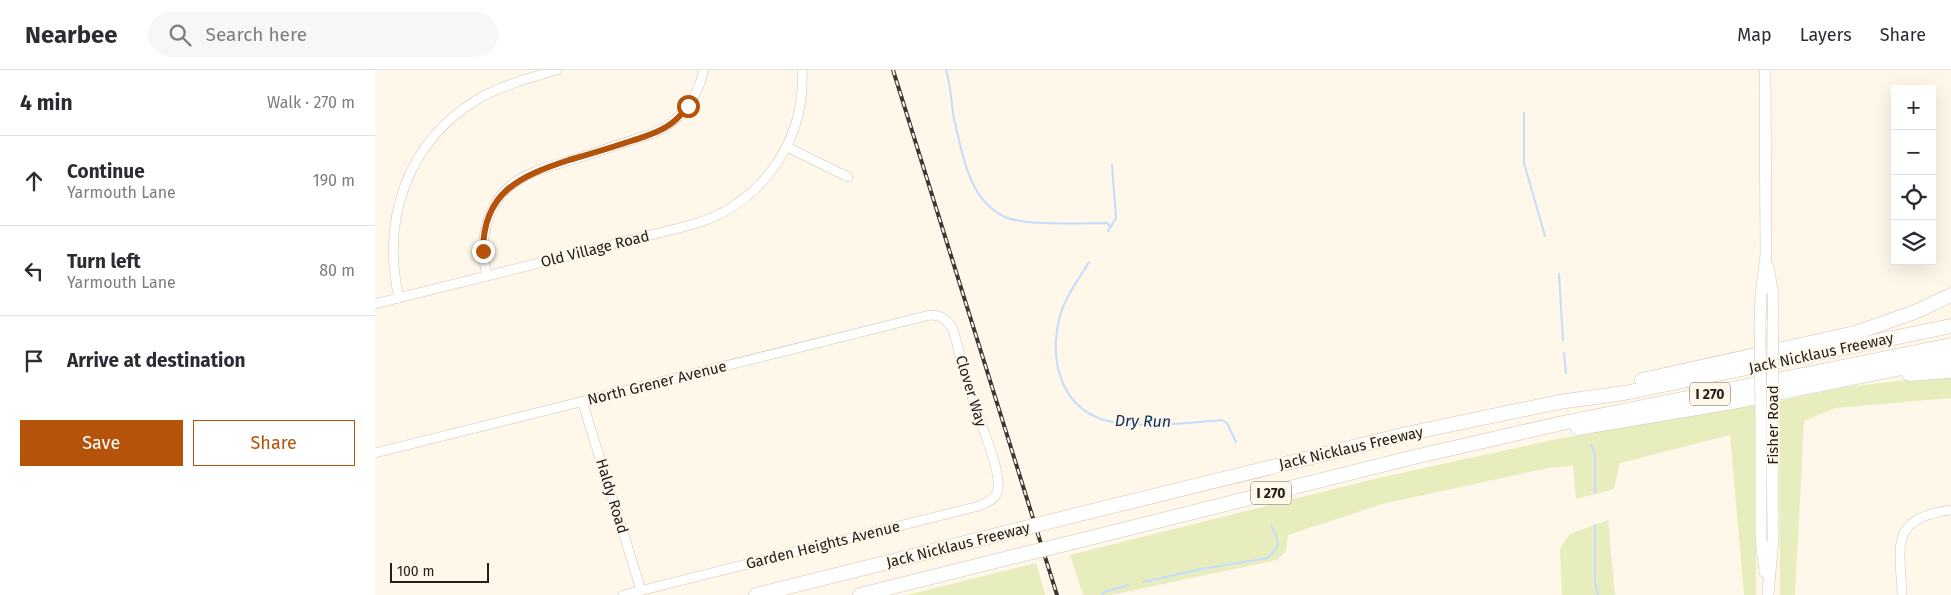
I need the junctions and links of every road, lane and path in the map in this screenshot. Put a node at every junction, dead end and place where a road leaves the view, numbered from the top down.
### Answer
1 (557, 70) edge
2 (703, 70) edge
3 (802, 70) edge
4 (1765, 70) edge
5 (787, 147) junction
6 (847, 177) dead end
7 (1766, 256) junction
8 (487, 276) junction
9 (1951, 295) edge
10 (399, 298) junction
11 (375, 304) edge
12 (939, 315) joint
13 (1951, 326) edge
14 (1951, 345) edge
15 (1951, 358) edge
16 (1951, 371) edge
17 (1843, 380) junction
18 (582, 401) junction
19 (1559, 402) junction
20 (1469, 446) junction
21 (375, 453) edge
22 (997, 471) joint
23 (1951, 510) edge
24 (641, 590) junction
25 (623, 595) edge
26 (756, 595) edge
27 (860, 595) edge
28 (1768, 595) edge
29 (1902, 595) edge

1 - 10 street
2 - 8 street
3 - 5 street, Old Village Road
4 - 7 main road, Fisher Road
5 - 6 street
5 - 8 street, Old Village Road
7 - 28 main road, Fisher Road, bridge
7 - 28 main road, Fisher Road, bridge
8 - 10 street, Old Village Road
9 - 19 highway
10 - 11 street, Old Village Road
12 - 18 street, North Grener Avenue
12 - 22 street, Clover Way
13 - 19 highway, Jack Nicklaus Freeway / I 270
14 - 20 highway, Jack Nicklaus Freeway / I 270
15 - 17 highway
16 - 17 highway
17 - 20 highway
18 - 21 street, North Grener Avenue
18 - 24 street, Haldy Road
19 - 26 highway, Jack Nicklaus Freeway / I 270, bridge
20 - 27 highway, Jack Nicklaus Freeway / I 270, bridge
22 - 24 street, Garden Heights Avenue
23 - 29 street
24 - 25 street, Garden Heights Avenue

